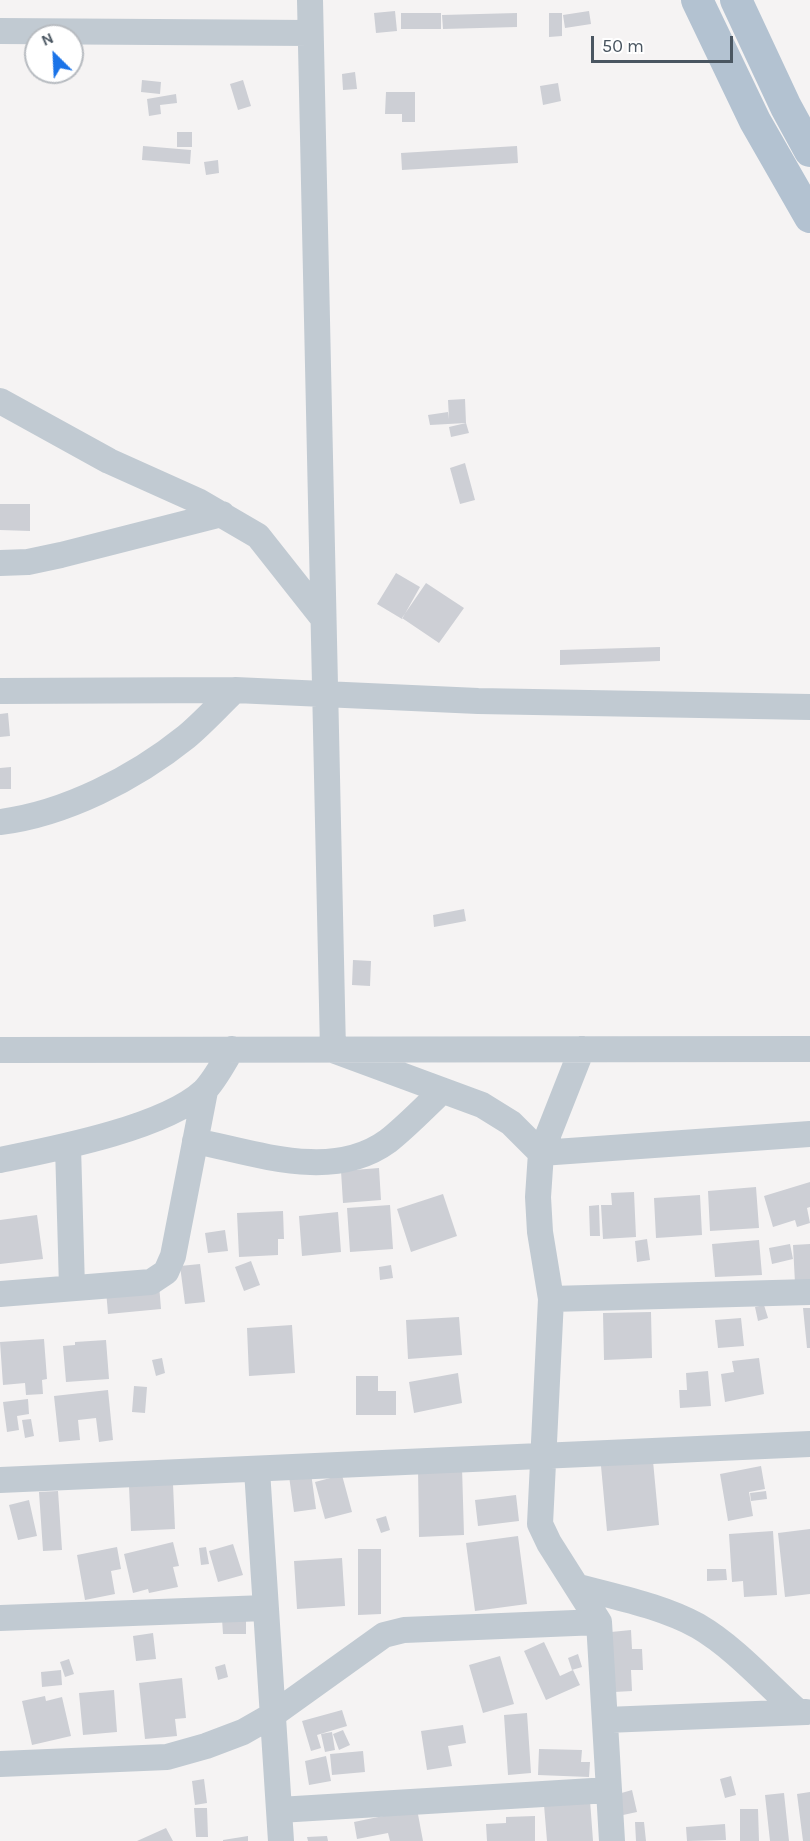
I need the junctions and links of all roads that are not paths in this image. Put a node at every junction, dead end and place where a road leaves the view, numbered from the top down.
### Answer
1 (310, 0) edge
2 (697, 0) edge
3 (736, 0) edge
4 (0, 31) edge
5 (310, 33) junction
6 (810, 151) edge
7 (810, 217) edge
8 (4, 407) edge
9 (222, 514) junction
10 (0, 563) edge
11 (322, 617) junction
12 (235, 690) junction
13 (0, 691) edge
14 (326, 695) junction
15 (810, 707) edge
16 (0, 822) edge
17 (232, 1049) junction
18 (582, 1049) junction
19 (810, 1049) edge
20 (0, 1050) edge
21 (333, 1050) junction
22 (205, 1090) junction
23 (442, 1091) junction
24 (810, 1134) edge
25 (195, 1141) junction
26 (68, 1146) junction
27 (541, 1153) junction
28 (0, 1160) edge
29 (72, 1288) junction
30 (810, 1293) edge
31 (0, 1294) edge
32 (551, 1299) junction
33 (810, 1444) edge
34 (546, 1456) junction
35 (257, 1470) junction
36 (0, 1480) edge
37 (579, 1587) junction
38 (265, 1608) junction
39 (0, 1618) edge
40 (599, 1622) junction
41 (803, 1712) edge
42 (271, 1716) junction
43 (606, 1720) junction
44 (0, 1764) edge
45 (609, 1790) junction
46 (279, 1810) junction
47 (281, 1841) edge
48 (612, 1841) edge

1 - 5 street
2 - 7 main road
3 - 6 main road
4 - 5 street
5 - 11 street
8 - 9 street
9 - 10 street
9 - 11 street
11 - 14 street
12 - 13 street
12 - 14 street
12 - 16 street
14 - 15 street
14 - 21 street
17 - 20 street
17 - 21 street
17 - 22 street
18 - 19 street
18 - 21 street
18 - 27 street
21 - 23 street
22 - 25 street
22 - 26 street
23 - 25 street
23 - 27 street
24 - 27 street
25 - 29 street
26 - 28 street
26 - 29 street
27 - 32 street
29 - 31 street
30 - 32 street
32 - 34 street
33 - 34 street
34 - 35 street
34 - 37 street
35 - 36 street
35 - 38 street
37 - 40 street
37 - 41 street
38 - 39 street
38 - 42 street
40 - 42 street
40 - 43 street
41 - 43 street
42 - 44 street
42 - 46 street
43 - 45 street
45 - 46 street
45 - 48 street
46 - 47 street

